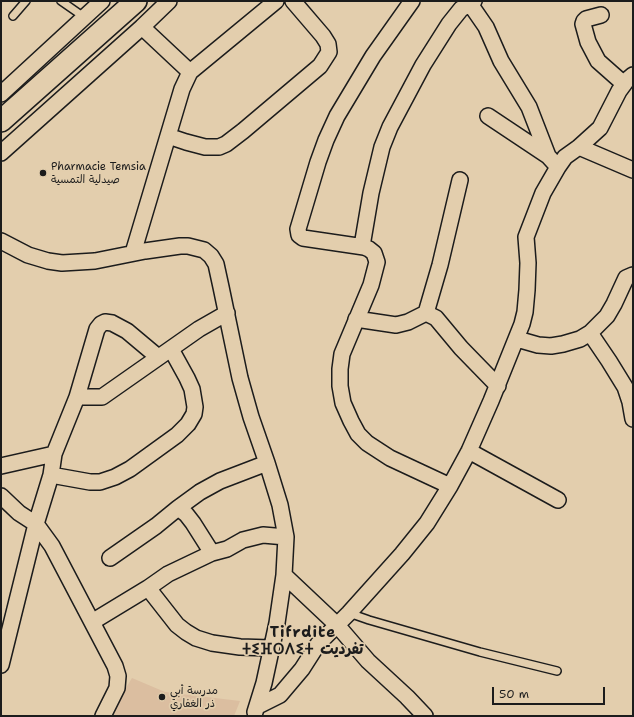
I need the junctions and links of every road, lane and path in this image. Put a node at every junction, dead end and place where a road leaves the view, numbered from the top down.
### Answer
1 (26, 1) edge
2 (61, 1) edge
3 (102, 1) edge
4 (136, 1) edge
5 (169, 1) edge
6 (276, 1) edge
7 (292, 1) edge
8 (412, 1) edge
9 (471, 2) edge
10 (600, 15) dead end
11 (13, 16) dead end
12 (84, 18) junction
13 (142, 28) junction
14 (190, 72) junction
15 (629, 79) edge
16 (1, 94) edge
17 (488, 116) dead end
18 (1, 122) edge
19 (168, 136) junction
20 (579, 147) junction
21 (1, 153) edge
22 (553, 161) junction
23 (633, 170) edge
24 (460, 180) dead end
25 (1, 241) edge
26 (362, 246) junction
27 (133, 253) junction
28 (633, 275) edge
29 (426, 313) junction
30 (227, 314) junction
31 (356, 319) junction
32 (590, 333) junction
33 (517, 339) junction
34 (171, 349) junction
35 (158, 358) junction
36 (629, 385) edge
37 (498, 386) junction
38 (78, 397) junction
39 (633, 419) edge
40 (469, 451) junction
41 (54, 454) junction
42 (267, 463) junction
43 (1, 466) edge
44 (52, 475) junction
45 (450, 486) junction
46 (1, 496) edge
47 (558, 500) dead end
48 (178, 508) junction
49 (36, 524) junction
50 (286, 537) junction
51 (212, 553) junction
52 (110, 558) dead end
53 (284, 575) junction
54 (148, 588) junction
55 (349, 613) junction
56 (92, 622) junction
57 (337, 625) junction
58 (271, 648) junction
59 (1, 665) edge
60 (557, 671) dead end
61 (256, 711) edge
62 (103, 716) edge
63 (425, 716) edge

1 - 11 lane
2 - 12 lane
3 - 12 street
4 - 18 main road
5 - 13 street
6 - 14 street
7 - 19 street
8 - 26 street
9 - 22 street
9 - 26 street
10 - 15 street
12 - 16 street
13 - 14 street
13 - 21 street
14 - 19 street
15 - 20 street
17 - 22 street
19 - 27 street
20 - 22 street
20 - 23 street
22 - 33 street
24 - 29 street
25 - 27 street
26 - 31 street
27 - 30 street
28 - 32 street
29 - 31 street
29 - 37 street
30 - 34 street
30 - 42 street
31 - 45 street
32 - 33 street
32 - 36 street
33 - 37 street
34 - 35 street
34 - 44 street
35 - 38 street
35 - 38 street
36 - 39 street
37 - 40 street
38 - 41 street
40 - 45 street
40 - 47 street
41 - 43 street
41 - 44 street
42 - 48 street
42 - 50 street
44 - 49 street
45 - 55 street
46 - 49 street
48 - 51 street
48 - 52 street
49 - 56 street
49 - 59 street
50 - 51 street
50 - 53 street
51 - 54 street
53 - 57 street
53 - 58 street
54 - 56 street
54 - 58 street
55 - 57 street
55 - 60 lane
56 - 62 street
57 - 61 street
57 - 63 street
58 - 61 street

